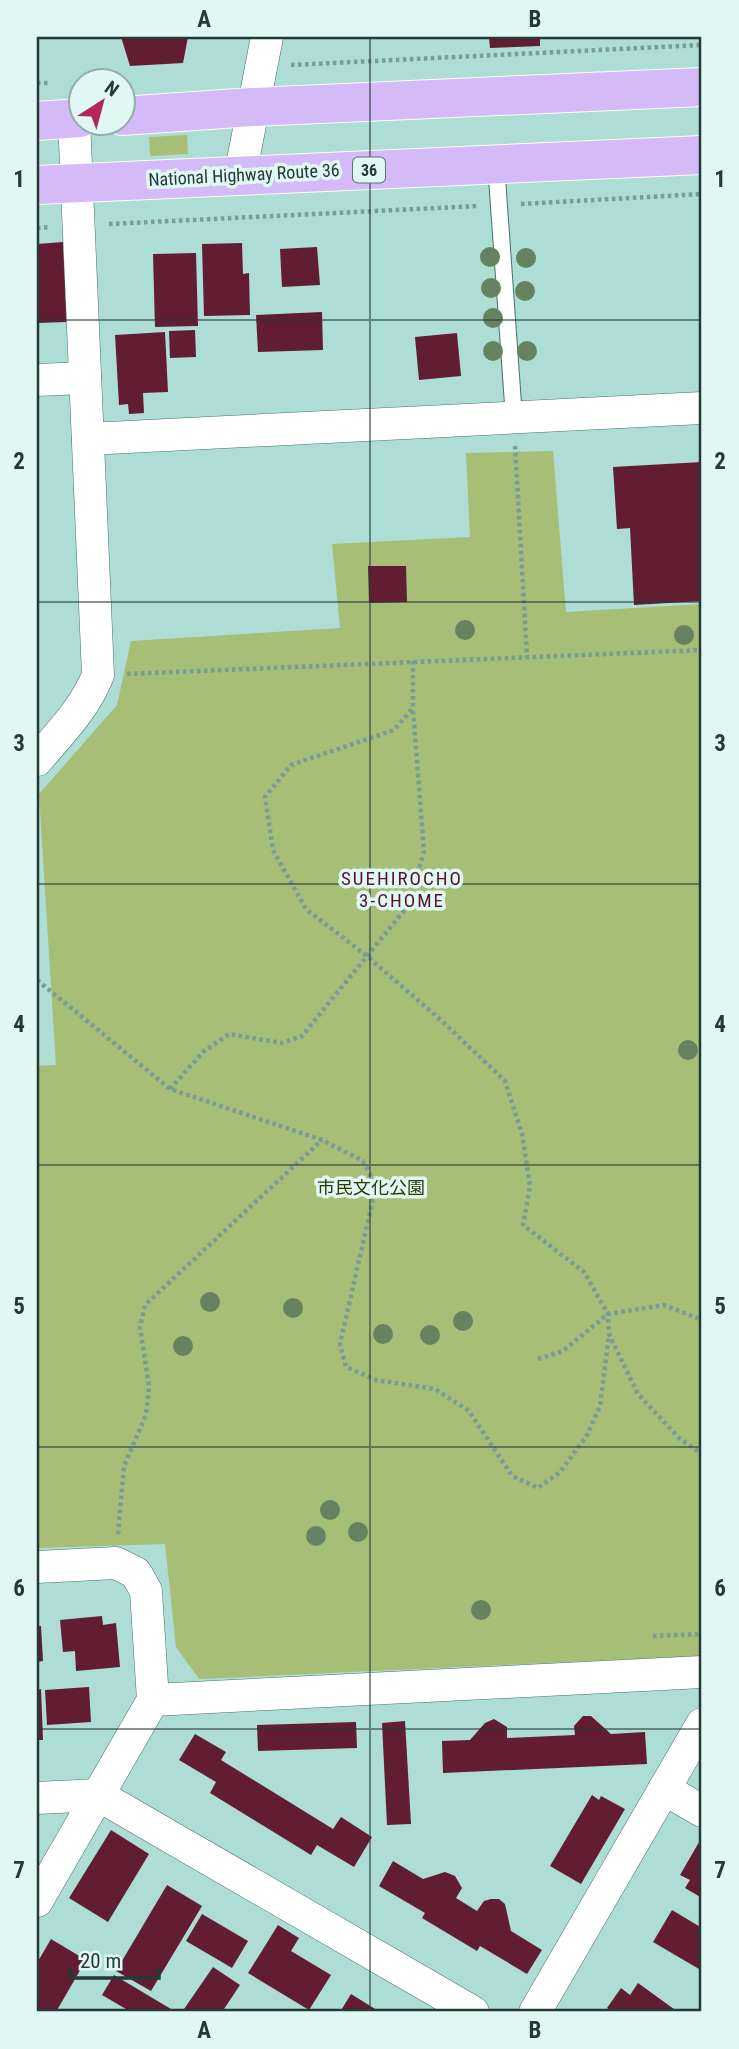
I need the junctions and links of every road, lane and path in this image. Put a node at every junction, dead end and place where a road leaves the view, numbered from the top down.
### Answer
1 (702, 45) edge
2 (264, 51) edge
3 (702, 87) edge
4 (252, 107) junction
5 (136, 115) edge
6 (64, 119) edge
7 (702, 155) edge
8 (495, 164) junction
9 (240, 176) junction
10 (77, 183) junction
11 (37, 185) edge
12 (702, 194) edge
13 (499, 205) junction
14 (79, 225) junction
15 (37, 228) edge
16 (85, 378) junction
17 (37, 380) edge
18 (702, 408) edge
19 (514, 418) junction
20 (88, 439) junction
21 (702, 650) edge
22 (527, 656) junction
23 (412, 661) junction
24 (98, 675) junction
25 (413, 708) junction
26 (37, 760) edge
27 (368, 957) junction
28 (37, 980) edge
29 (170, 1089) junction
30 (322, 1140) junction
31 (608, 1314) junction
32 (702, 1320) edge
33 (609, 1334) junction
34 (538, 1359) dead end
35 (702, 1454) edge
36 (116, 1563) junction
37 (37, 1567) edge
38 (702, 1634) edge
39 (653, 1636) dead end
40 (702, 1672) edge
41 (153, 1700) junction
42 (702, 1724) edge
43 (664, 1789) junction
44 (98, 1795) junction
45 (37, 1798) edge
46 (702, 1811) edge
47 (37, 1901) edge
48 (473, 2012) edge
49 (535, 2012) edge

1 - 2 path
2 - 4 street
3 - 4 highway
4 - 5 highway
4 - 9 street
6 - 10 street
7 - 8 highway, National Highway Route 36 / 36
8 - 9 highway, National Highway Route 36 / 36
8 - 13 lane
9 - 10 highway, National Highway Route 36 / 36
10 - 11 highway, National Highway Route 36 / 36
10 - 14 street
12 - 13 path
13 - 14 path
13 - 19 lane
14 - 15 path
14 - 16 street
16 - 17 street
16 - 20 street
18 - 19 street
19 - 20 street
19 - 22 path
20 - 24 street
21 - 22 path
22 - 23 path
23 - 24 path
23 - 25 path
24 - 26 street
25 - 27 path
25 - 27 path
27 - 29 path
27 - 31 path
28 - 29 path
29 - 30 path
30 - 33 path
30 - 36 path
31 - 32 path
31 - 33 path
31 - 34 path
33 - 35 path
36 - 37 street
36 - 41 street
38 - 39 path
40 - 41 street
41 - 44 street
42 - 43 street
43 - 46 street
43 - 49 street
44 - 45 street
44 - 47 street
44 - 48 street

